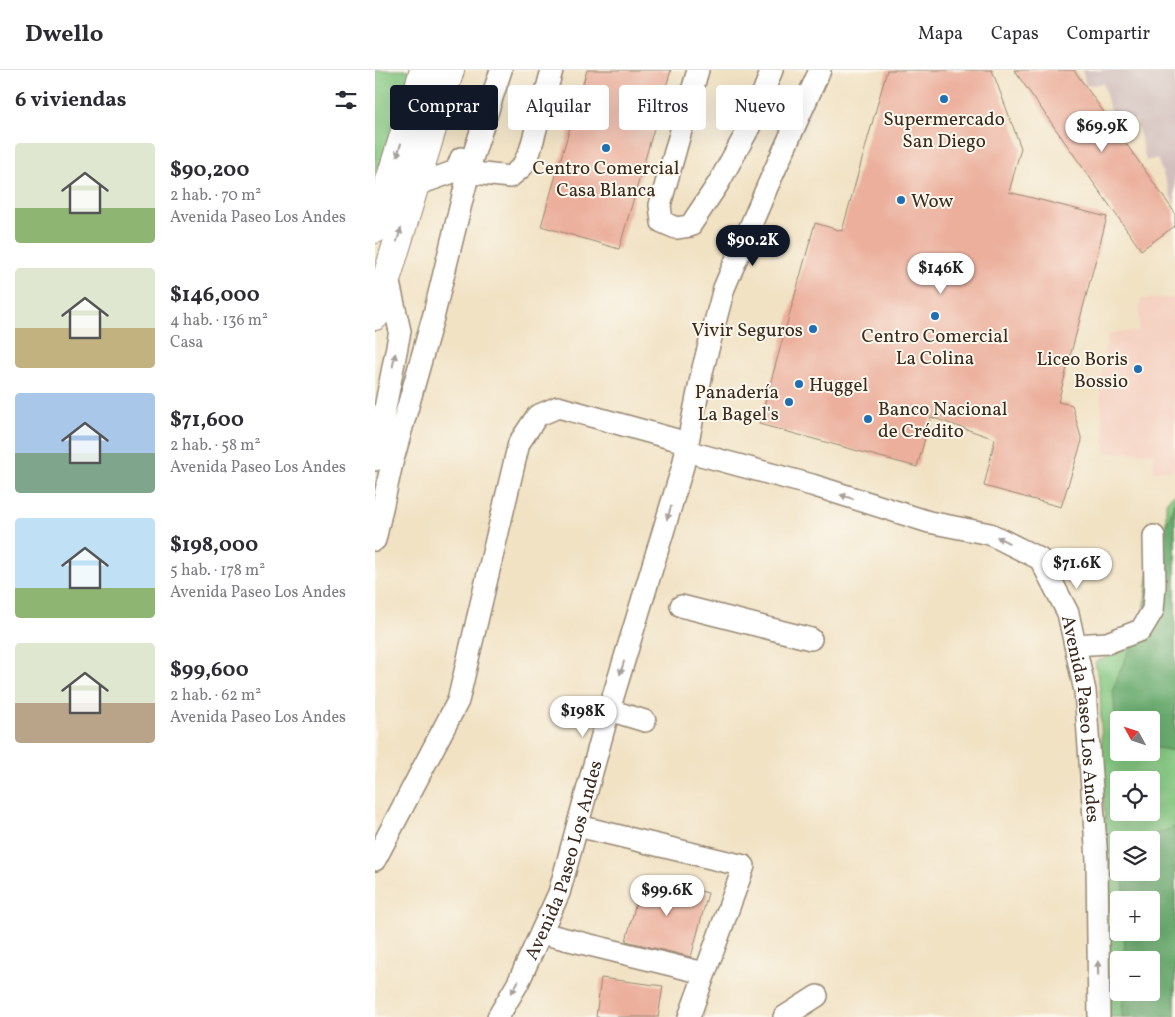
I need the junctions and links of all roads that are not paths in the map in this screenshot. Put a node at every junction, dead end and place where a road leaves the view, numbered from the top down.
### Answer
1 (424, 70) edge
2 (449, 70) edge
3 (491, 70) edge
4 (501, 70) edge
5 (552, 70) edge
6 (698, 70) edge
7 (772, 70) edge
8 (820, 70) edge
9 (456, 171) junction
10 (416, 185) junction
11 (375, 229) edge
12 (387, 274) junction
13 (375, 316) edge
14 (686, 453) junction
15 (375, 460) edge
16 (1154, 536) dead end
17 (375, 540) edge
18 (681, 606) dead end
19 (811, 639) dead end
20 (1075, 645) junction
21 (609, 710) junction
22 (645, 720) dead end
23 (577, 826) junction
24 (375, 860) edge
25 (541, 932) junction
26 (704, 973) junction
27 (817, 996) dead end
28 (498, 1017) edge
29 (689, 1017) edge
30 (784, 1017) edge
31 (1099, 1017) edge

1 -> 11 main road
2 - 10 main road
3 - 9 street
4 - 17 street
5 - 9 street
6 - 7 street
8 - 14 street
9 - 10 street
12 -> 10 main road
12 - 13 main road
15 -> 12 street
20 -> 14 street, Avenida Paseo Los Andes
14 -> 21 street, Avenida Paseo Los Andes
14 - 24 street
16 - 20 street
18 - 19 street
31 -> 20 street, Avenida Paseo Los Andes
21 - 22 street
21 - 23 street, Avenida Paseo Los Andes
23 - 25 street, Avenida Paseo Los Andes
23 - 26 street
25 - 26 street
25 -> 28 street, Avenida Paseo Los Andes
26 - 29 street
27 - 30 street

